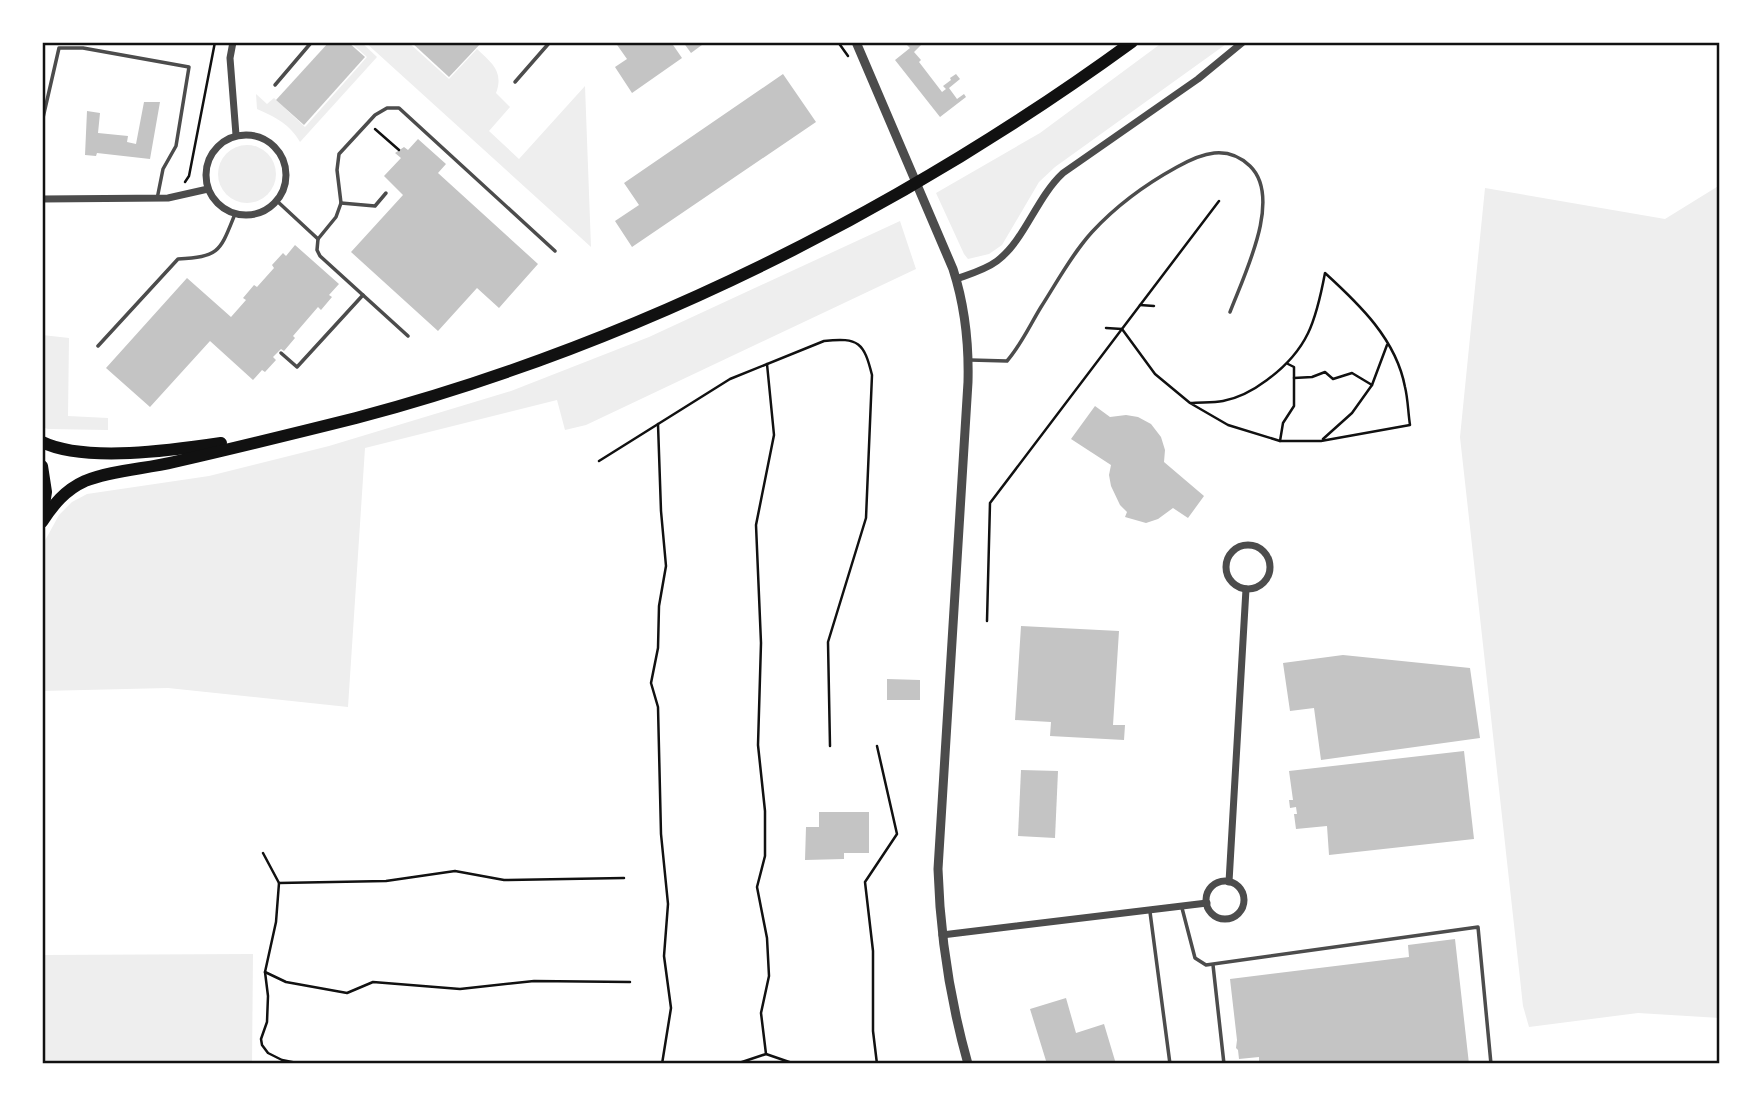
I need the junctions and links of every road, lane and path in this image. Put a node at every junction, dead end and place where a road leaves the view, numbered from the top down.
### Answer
1 (215, 42) edge
2 (233, 42) edge
3 (307, 42) edge
4 (550, 42) edge
5 (856, 42) edge
6 (1132, 42) edge
7 (1243, 42) edge
8 (514, 82) dead end
9 (275, 85) dead end
10 (42, 122) edge
11 (236, 135) junction
12 (382, 135) dead end
13 (399, 150) dead end
14 (159, 186) junction
15 (208, 189) junction
16 (386, 193) dead end
17 (42, 199) edge
18 (157, 199) junction
19 (277, 201) junction
20 (1219, 201) dead end
21 (341, 202) junction
22 (235, 214) junction
23 (318, 239) junction
24 (555, 251) dead end
25 (956, 279) junction
26 (363, 295) junction
27 (1140, 305) junction
28 (1154, 306) dead end
29 (1230, 312) dead end
30 (1106, 328) dead end
31 (1122, 329) junction
32 (408, 336) dead end
33 (1388, 343) junction
34 (98, 346) dead end
35 (281, 353) dead end
36 (968, 360) junction
37 (767, 364) junction
38 (1288, 364) junction
39 (1294, 378) junction
40 (1372, 385) junction
41 (1191, 403) junction
42 (658, 424) junction
43 (291, 433) junction
44 (1280, 441) junction
45 (1321, 441) junction
46 (42, 442) edge
47 (599, 461) dead end
48 (42, 466) edge
49 (42, 520) edge
50 (1246, 589) junction
51 (987, 621) dead end
52 (830, 746) dead end
53 (877, 746) dead end
54 (263, 853) dead end
55 (624, 878) dead end
56 (1229, 882) junction
57 (279, 883) junction
58 (1207, 903) junction
59 (1182, 906) junction
60 (1149, 910) junction
61 (942, 935) junction
62 (1213, 965) junction
63 (265, 972) junction
64 (630, 982) dead end
65 (766, 1054) junction
66 (302, 1064) edge
67 (662, 1064) edge
68 (736, 1064) edge
69 (795, 1064) edge
70 (877, 1064) edge
71 (968, 1064) edge
72 (1170, 1064) edge
73 (1224, 1064) edge
74 (1491, 1064) edge

1 - 14 path
2 - 11 street
3 - 9 lane
4 - 8 lane
5 - 25 street
6 - 43 highway
7 - 25 street
10 - 14 lane
11 - 15 street
11 - 19 street
12 - 13 path
14 - 18 lane
15 - 18 street
15 - 22 street
16 - 21 lane
17 - 18 street
19 - 22 street
19 - 23 lane
20 - 27 path
21 - 23 lane
21 - 24 lane
22 - 34 lane
23 - 26 lane
25 - 36 street
26 - 32 lane
26 - 35 lane
27 - 28 path
27 - 31 path
29 - 36 lane
30 - 31 path
31 - 41 path
31 - 51 path
33 - 38 path
33 - 40 path
33 - 45 path
36 - 61 street
37 - 42 path
37 - 52 path
37 - 65 path
38 - 39 path
38 - 41 path
39 - 40 path
39 - 44 path
40 - 45 path
41 - 44 path
42 - 47 path
42 - 67 path
43 - 46 highway
43 - 49 highway
44 - 45 path
48 - 49 highway
50 - 50 street
50 - 56 street
53 - 70 path
54 - 57 path
55 - 57 path
56 - 58 street
56 - 58 street
57 - 63 path
58 - 59 street
59 - 60 street
59 - 62 lane
60 - 61 street
60 - 72 lane
61 - 71 street
62 - 73 lane
62 - 74 lane
63 - 64 path
63 - 66 path
65 - 68 path
65 - 69 path

